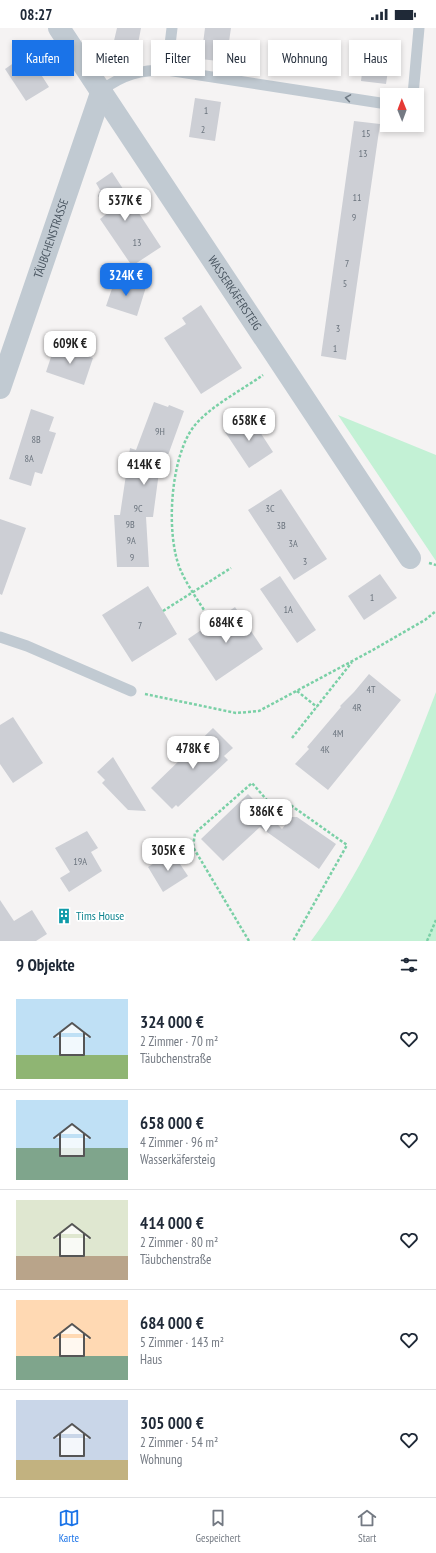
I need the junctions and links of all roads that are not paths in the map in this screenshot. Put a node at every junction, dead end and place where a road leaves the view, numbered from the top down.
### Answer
1 (59, 28) edge
2 (172, 28) edge
3 (419, 28) edge
4 (171, 40) edge
5 (151, 70) edge
6 (205, 76) edge
7 (414, 88) edge
8 (102, 90) junction
9 (380, 103) edge
10 (0, 388) edge
11 (410, 558) dead end
12 (0, 637) edge
13 (131, 691) road end

1 - 8 street, WASSERKÄFERSTEIG
2 - 4 lane
3 - 7 lane
5 - 8 lane
9 -> 6 lane
8 - 10 street, TÄUBCHENSTRASSE
8 - 11 street, WASSERKÄFERSTEIG
12 - 13 lane

